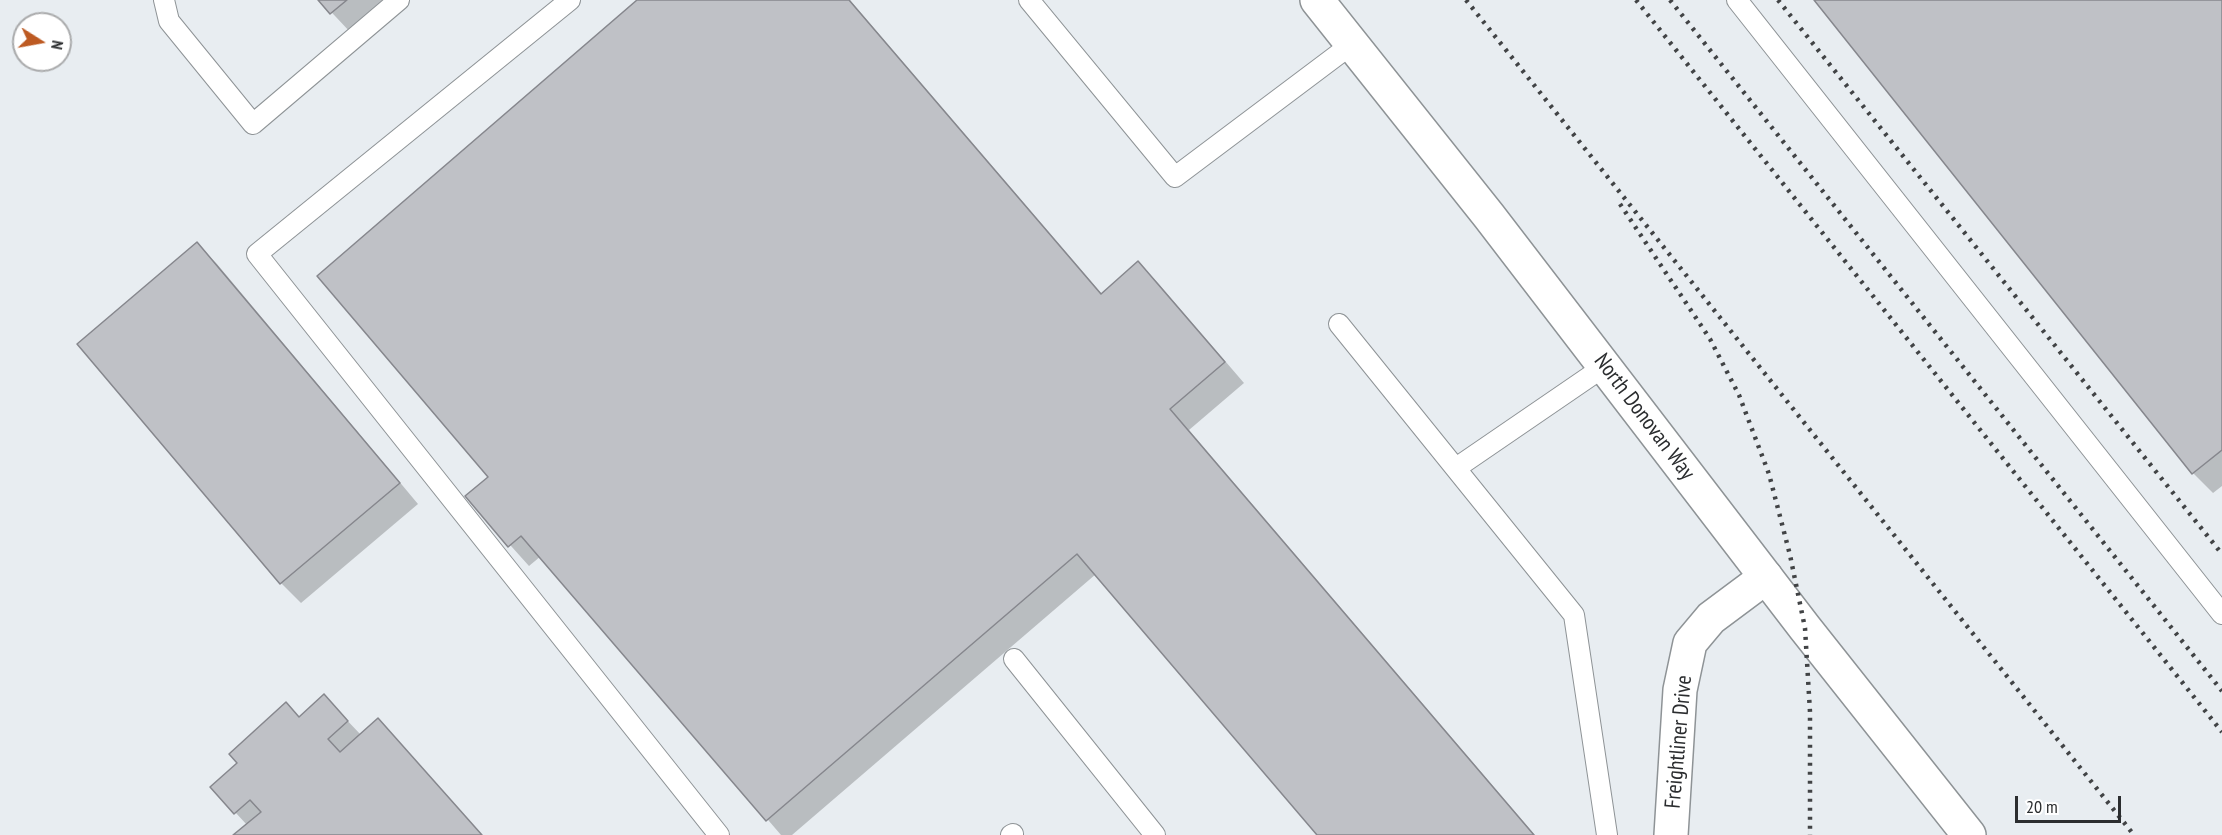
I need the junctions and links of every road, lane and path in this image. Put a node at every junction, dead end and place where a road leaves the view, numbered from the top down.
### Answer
1 (164, 0) edge
2 (399, 0) edge
3 (570, 0) edge
4 (1029, 0) edge
5 (1317, 0) edge
6 (1737, 0) edge
7 (1352, 44) junction
8 (1339, 324) dead end
9 (1605, 366) junction
10 (1456, 468) junction
11 (1766, 577) junction
12 (2222, 614) edge
13 (1014, 659) dead end
14 (719, 835) edge
15 (1155, 835) edge
16 (1607, 835) edge
17 (1671, 835) edge
18 (1969, 835) edge

1 - 2 lane
3 - 14 lane
4 - 7 lane
5 - 7 street, North Donovan Way
6 - 12 lane
7 - 9 street, North Donovan Way
8 - 10 lane
9 - 10 lane
9 - 11 street, North Donovan Way
10 - 16 lane
11 - 17 street, Freightliner Drive
11 - 18 street, North Donovan Way
13 - 15 lane

